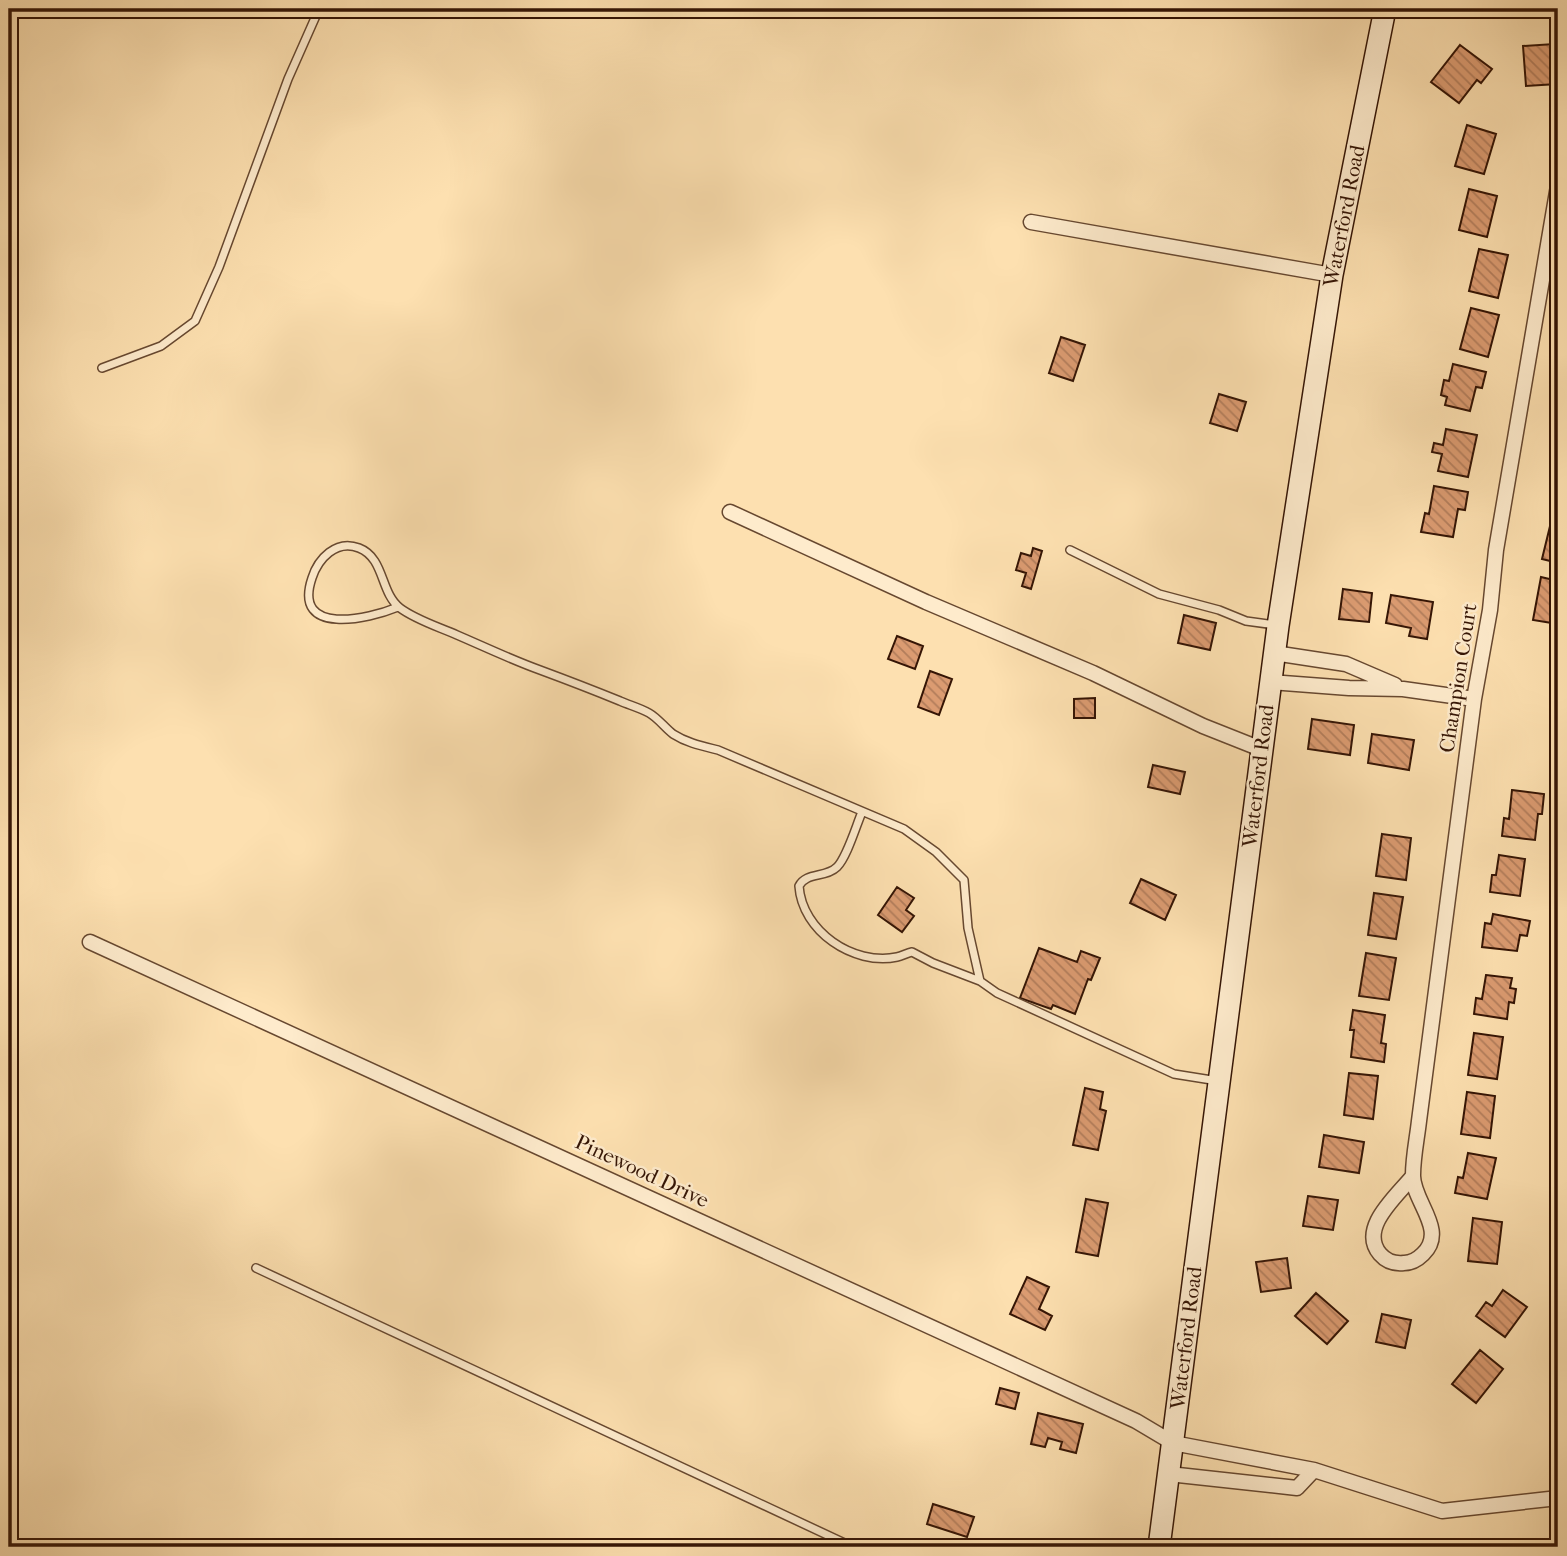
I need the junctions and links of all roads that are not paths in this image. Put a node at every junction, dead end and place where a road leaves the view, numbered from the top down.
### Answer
1 (319, 9) edge
2 (1385, 9) edge
3 (1558, 187) edge
4 (1031, 222) dead end
5 (1332, 275) junction
6 (102, 368) dead end
7 (730, 512) dead end
8 (1070, 550) dead end
9 (398, 607) junction
10 (1278, 626) junction
11 (1274, 653) junction
12 (1270, 682) junction
13 (1403, 689) junction
14 (1474, 699) junction
15 (1261, 749) junction
16 (862, 812) junction
17 (90, 942) dead end
18 (980, 981) junction
19 (1219, 1081) junction
20 (1412, 1177) junction
21 (256, 1268) dead end
22 (1173, 1443) junction
23 (1314, 1470) junction
24 (1169, 1474) junction
25 (1558, 1498) edge
26 (853, 1547) edge
27 (1159, 1547) edge

1 - 6 lane
2 - 5 main road, Waterford Road
3 - 14 street, Champion Court
4 - 5 street
5 - 10 main road, Waterford Road
7 - 15 street
8 - 10 lane
9 - 9 lane
9 - 16 lane
10 - 11 main road, Waterford Road
11 - 12 main road, Waterford Road
11 - 13 street
12 - 13 street
12 - 15 main road, Waterford Road
13 - 14 street
14 - 20 street, Champion Court
15 - 19 main road, Waterford Road
16 - 18 lane
16 - 18 lane
17 - 22 street, Pinewood Drive
18 - 19 lane
19 - 22 main road, Waterford Road
20 - 20 street, Champion Court
21 - 26 lane
22 - 23 street, Pinewood Drive
22 - 24 main road, Waterford Road
23 - 24 street
23 - 25 street, Pinewood Drive
24 - 27 main road, Waterford Road

